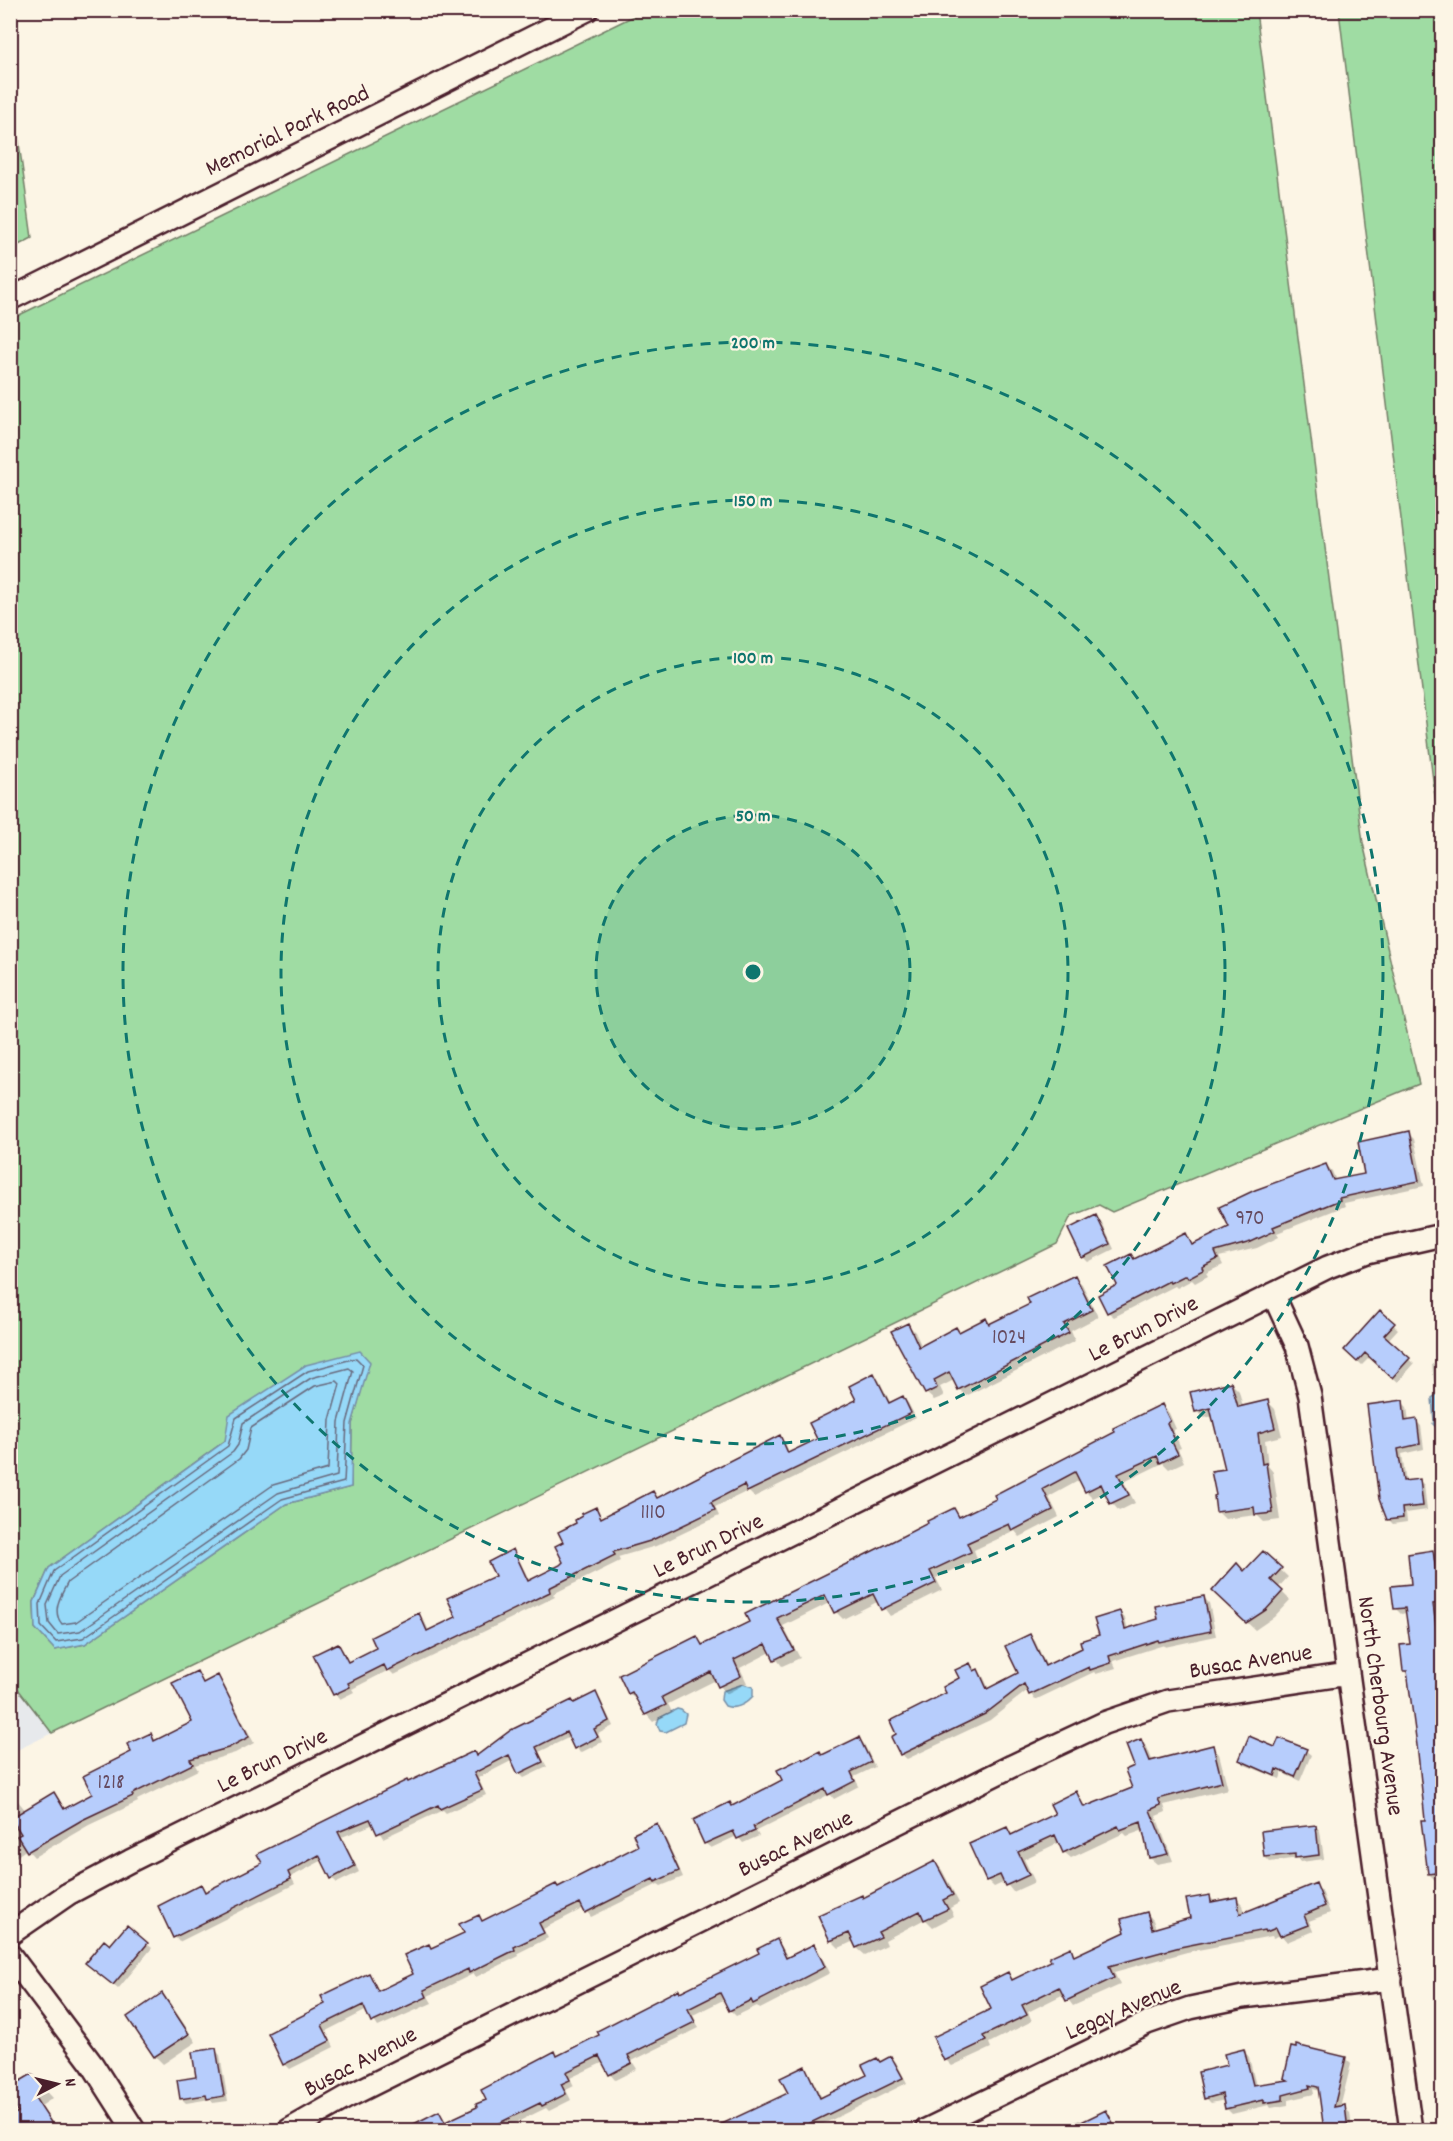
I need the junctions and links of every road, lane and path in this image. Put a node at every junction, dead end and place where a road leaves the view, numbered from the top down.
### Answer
1 (588, 10) edge
2 (10, 298) edge
3 (1443, 1235) edge
4 (1273, 1294) junction
5 (1348, 1674) junction
6 (10, 1934) edge
7 (10, 1955) edge
8 (1391, 1979) junction
9 (134, 2130) edge
10 (289, 2130) edge
11 (926, 2130) edge
12 (1411, 2130) edge

1 - 2 street, Memorial Park Road
3 - 4 street, Le Brun Drive
4 - 5 street, North Cherbourg Avenue
4 - 6 street, Le Brun Drive
5 - 8 street, North Cherbourg Avenue
5 - 10 street, Busac Avenue
7 - 9 street
8 - 11 street, Legay Avenue
8 - 12 street, North Cherbourg Avenue

